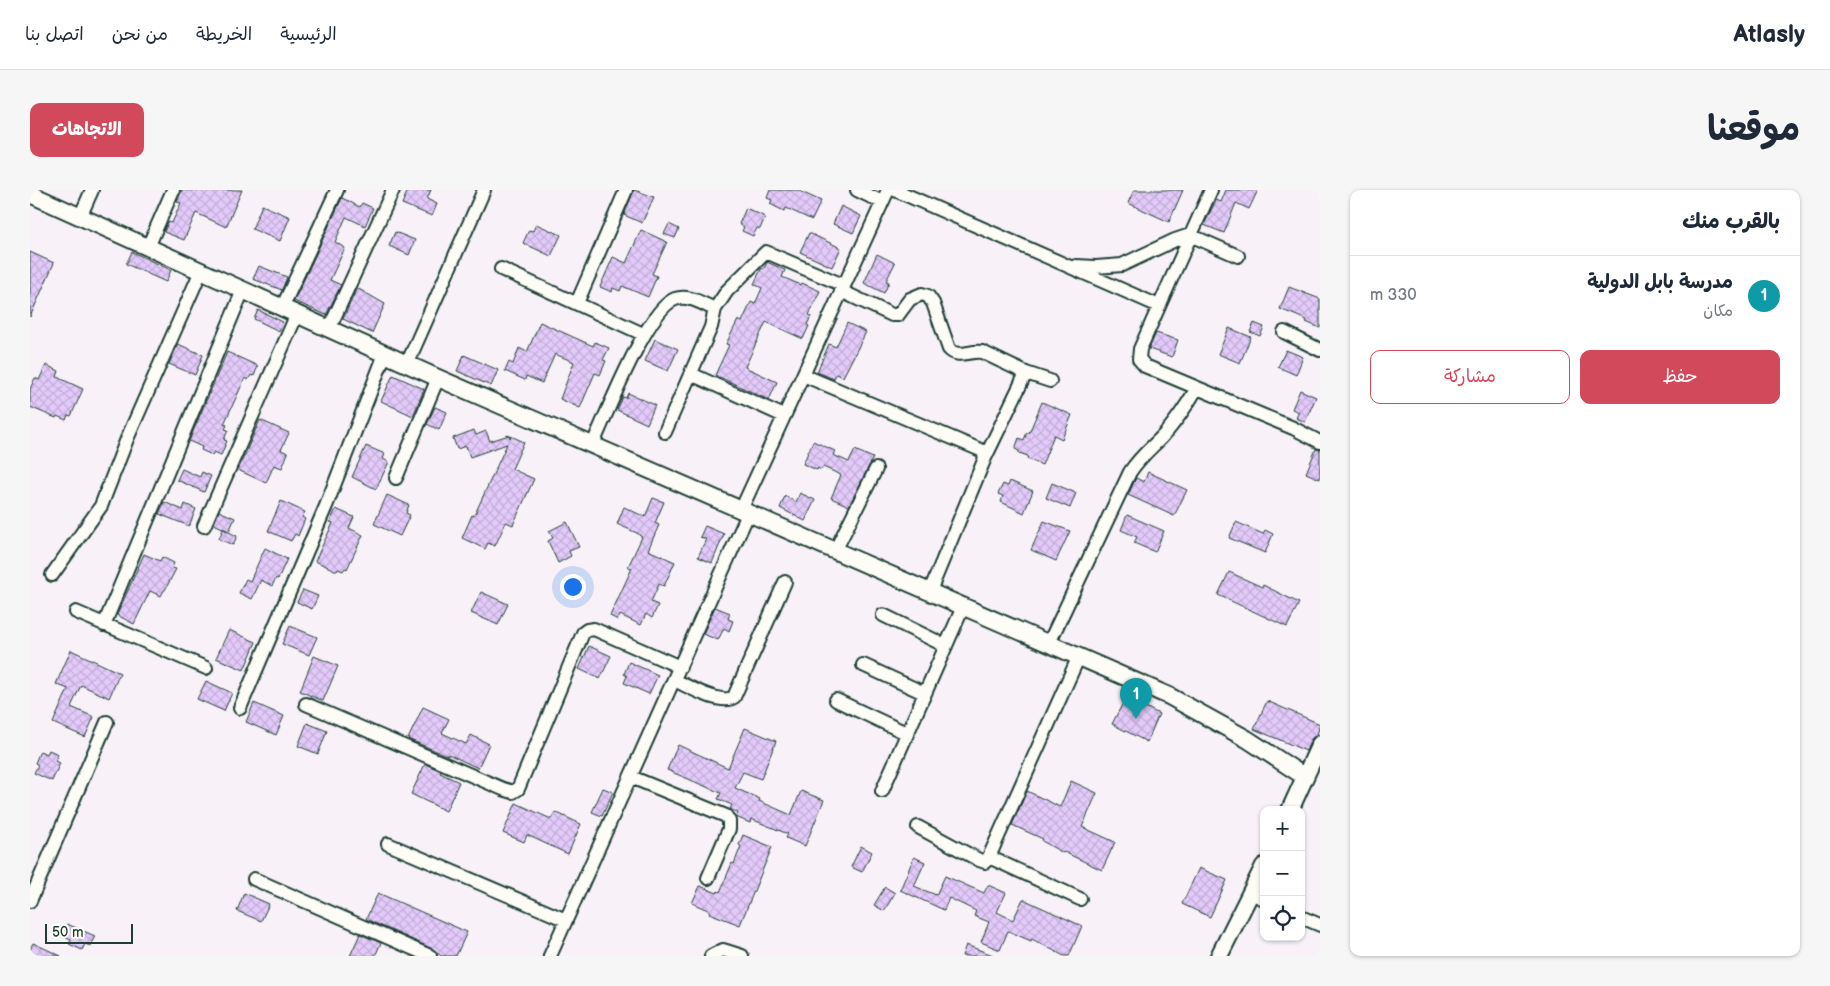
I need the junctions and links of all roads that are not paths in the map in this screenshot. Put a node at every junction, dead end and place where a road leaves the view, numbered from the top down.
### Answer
1 (92, 190) edge
2 (173, 190) edge
3 (337, 190) edge
4 (394, 190) edge
5 (484, 190) edge
6 (626, 190) edge
7 (857, 190) edge
8 (895, 190) edge
9 (1211, 190) edge
10 (885, 196) edge
11 (31, 198) edge
12 (80, 217) junction
13 (1190, 235) junction
14 (148, 248) junction
15 (1238, 256) dead end
16 (1059, 262) junction
17 (501, 269) dead end
18 (201, 271) junction
19 (842, 288) junction
20 (243, 290) junction
21 (576, 303) junction
22 (1159, 306) junction
23 (715, 309) junction
24 (289, 311) junction
25 (329, 329) junction
26 (1284, 332) dead end
27 (644, 334) junction
28 (1320, 350) edge
29 (385, 354) junction
30 (406, 364) junction
31 (1026, 373) junction
32 (691, 374) junction
33 (803, 375) junction
34 (438, 378) junction
35 (1050, 381) dead end
36 (1197, 388) junction
37 (784, 416) junction
38 (665, 432) dead end
39 (1320, 442) edge
40 (592, 446) junction
41 (985, 458) junction
42 (876, 469) dead end
43 (396, 478) dead end
44 (745, 512) junction
45 (204, 526) dead end
46 (835, 551) junction
47 (52, 575) dead end
48 (785, 582) dead end
49 (930, 591) junction
50 (963, 607) junction
51 (76, 612) dead end
52 (882, 615) dead end
53 (104, 624) junction
54 (1049, 643) junction
55 (946, 646) junction
56 (1079, 656) junction
57 (863, 665) dead end
58 (680, 667) junction
59 (206, 668) dead end
60 (674, 680) junction
61 (924, 694) junction
62 (836, 700) dead end
63 (306, 704) dead end
64 (240, 708) dead end
65 (107, 722) dead end
66 (906, 733) junction
67 (1320, 744) edge
68 (631, 777) junction
69 (1305, 777) junction
70 (882, 791) dead end
71 (1292, 806) edge
72 (918, 828) dead end
73 (388, 844) dead end
74 (989, 857) junction
75 (708, 878) dead end
76 (254, 879) dead end
77 (1258, 896) edge
78 (1080, 898) dead end
79 (30, 901) edge
80 (1305, 918) edge
81 (566, 920) junction
82 (1318, 921) edge
83 (430, 956) edge
84 (550, 956) edge
85 (711, 956) edge
86 (742, 956) edge
87 (1219, 956) edge

1 - 12 street
2 - 14 street
3 - 24 street
4 - 25 street
5 - 30 street
6 - 21 street
7 - 10 street
8 - 16 street
9 - 13 street
10 - 19 street
11 - 12 main road
12 - 14 main road
13 - 15 street
13 - 16 street
13 - 22 street
14 - 18 main road
16 - 22 street
17 - 21 street
18 - 20 main road
18 - 47 street
19 - 23 street
19 - 31 street
19 - 33 street
20 - 24 main road
20 - 53 street
21 - 27 street
22 - 36 street
23 - 27 street
23 - 32 street
24 - 25 main road
24 - 45 street
25 - 29 main road
26 - 28 street
27 - 40 street
29 - 30 main road
29 - 64 street
30 - 34 main road
31 - 35 street
31 - 41 street
32 - 37 street
32 - 38 street
33 - 37 street
33 - 41 street
34 - 40 main road
34 - 43 street
36 - 39 street
36 - 54 street
37 - 44 street
40 - 44 main road
41 - 49 street
42 - 46 street
44 - 46 main road
44 - 58 street
46 - 49 main road
48 - 60 street
49 - 50 main road
50 - 54 main road
50 - 55 street
51 - 53 street
52 - 55 street
53 - 59 street
54 - 56 main road
55 - 61 street
56 - 69 main road
56 - 74 street
57 - 61 street
58 - 60 street
58 - 63 street
60 - 68 street
61 - 66 street
62 - 66 street
65 - 79 street
66 - 70 street
67 - 69 main road
68 - 75 street
68 - 81 street
69 - 71 main road
72 - 74 street
73 - 81 street
74 - 78 street
76 - 83 street
77 - 87 main road
80 - 82 street
81 - 84 street
85 - 86 street

